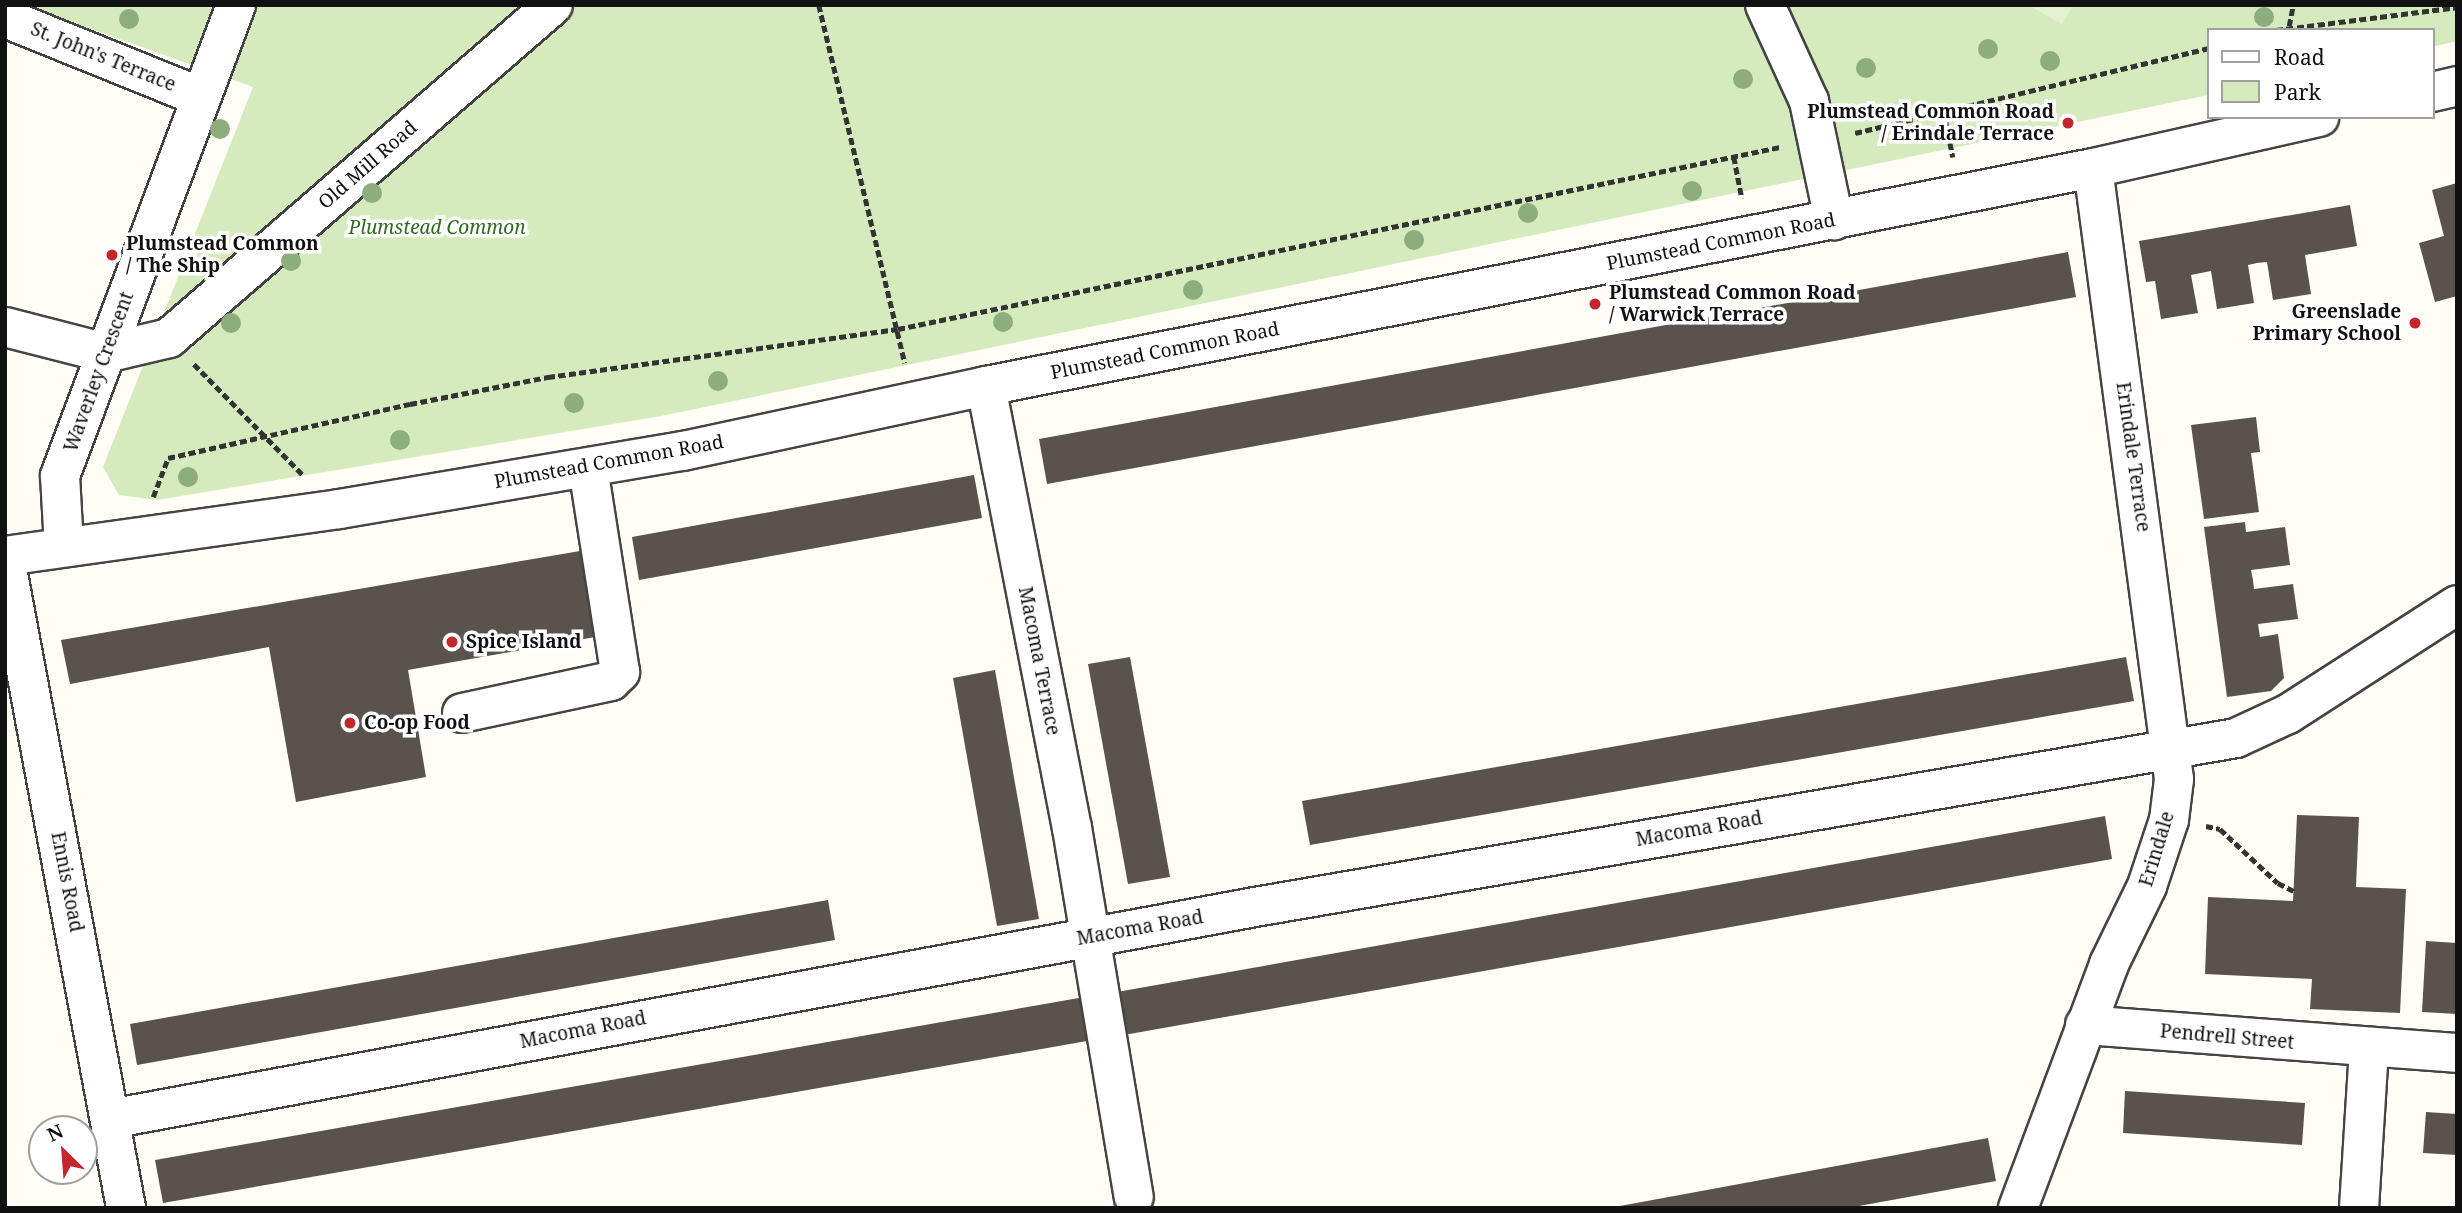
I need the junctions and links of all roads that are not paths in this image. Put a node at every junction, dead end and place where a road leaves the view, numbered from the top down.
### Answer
1 (236, 5) edge
2 (553, 5) edge
3 (1765, 5) edge
4 (5, 18) edge
5 (2457, 86) edge
6 (2434, 92) edge
7 (201, 97) junction
8 (2310, 119) edge
9 (2093, 168) junction
10 (1834, 220) junction
11 (5, 327) edge
12 (106, 353) junction
13 (986, 386) junction
14 (588, 467) junction
15 (64, 547) junction
16 (5, 557) edge
17 (2457, 605) edge
18 (462, 713) dead end
19 (2172, 747) junction
20 (1091, 937) junction
21 (2085, 1025) junction
22 (2369, 1048) junction
23 (2457, 1053) edge
24 (110, 1119) junction
25 (1134, 1197) dead end
26 (126, 1208) edge
27 (2018, 1208) edge
28 (2358, 1208) edge

1 - 7 street, Waverley Crescent
2 - 12 street, Old Mill Road
3 - 10 street
4 - 7 street, St. John's Terrace
5 - 6 street
7 - 12 street, Waverley Crescent
8 - 9 street, Plumstead Common Road
9 - 10 street, Plumstead Common Road
9 - 19 street, Erindale Terrace
10 - 13 street, Plumstead Common Road
11 - 12 street
12 - 15 street, Waverley Crescent
13 - 14 street, Plumstead Common Road
13 - 20 street, Macoma Terrace
14 - 15 street, Plumstead Common Road
14 - 18 street
15 - 16 street, Plumstead Common Road
16 - 24 street, Ennis Road
17 - 19 street
19 - 20 street, Macoma Road
19 - 21 street, Erindale
20 - 24 street, Macoma Road
20 - 25 street, Macoma Terrace
21 - 22 street, Pendrell Street
21 - 27 street, Erindale
22 - 23 street, Pendrell Street
22 - 28 street
24 - 26 street, Ennis Road

